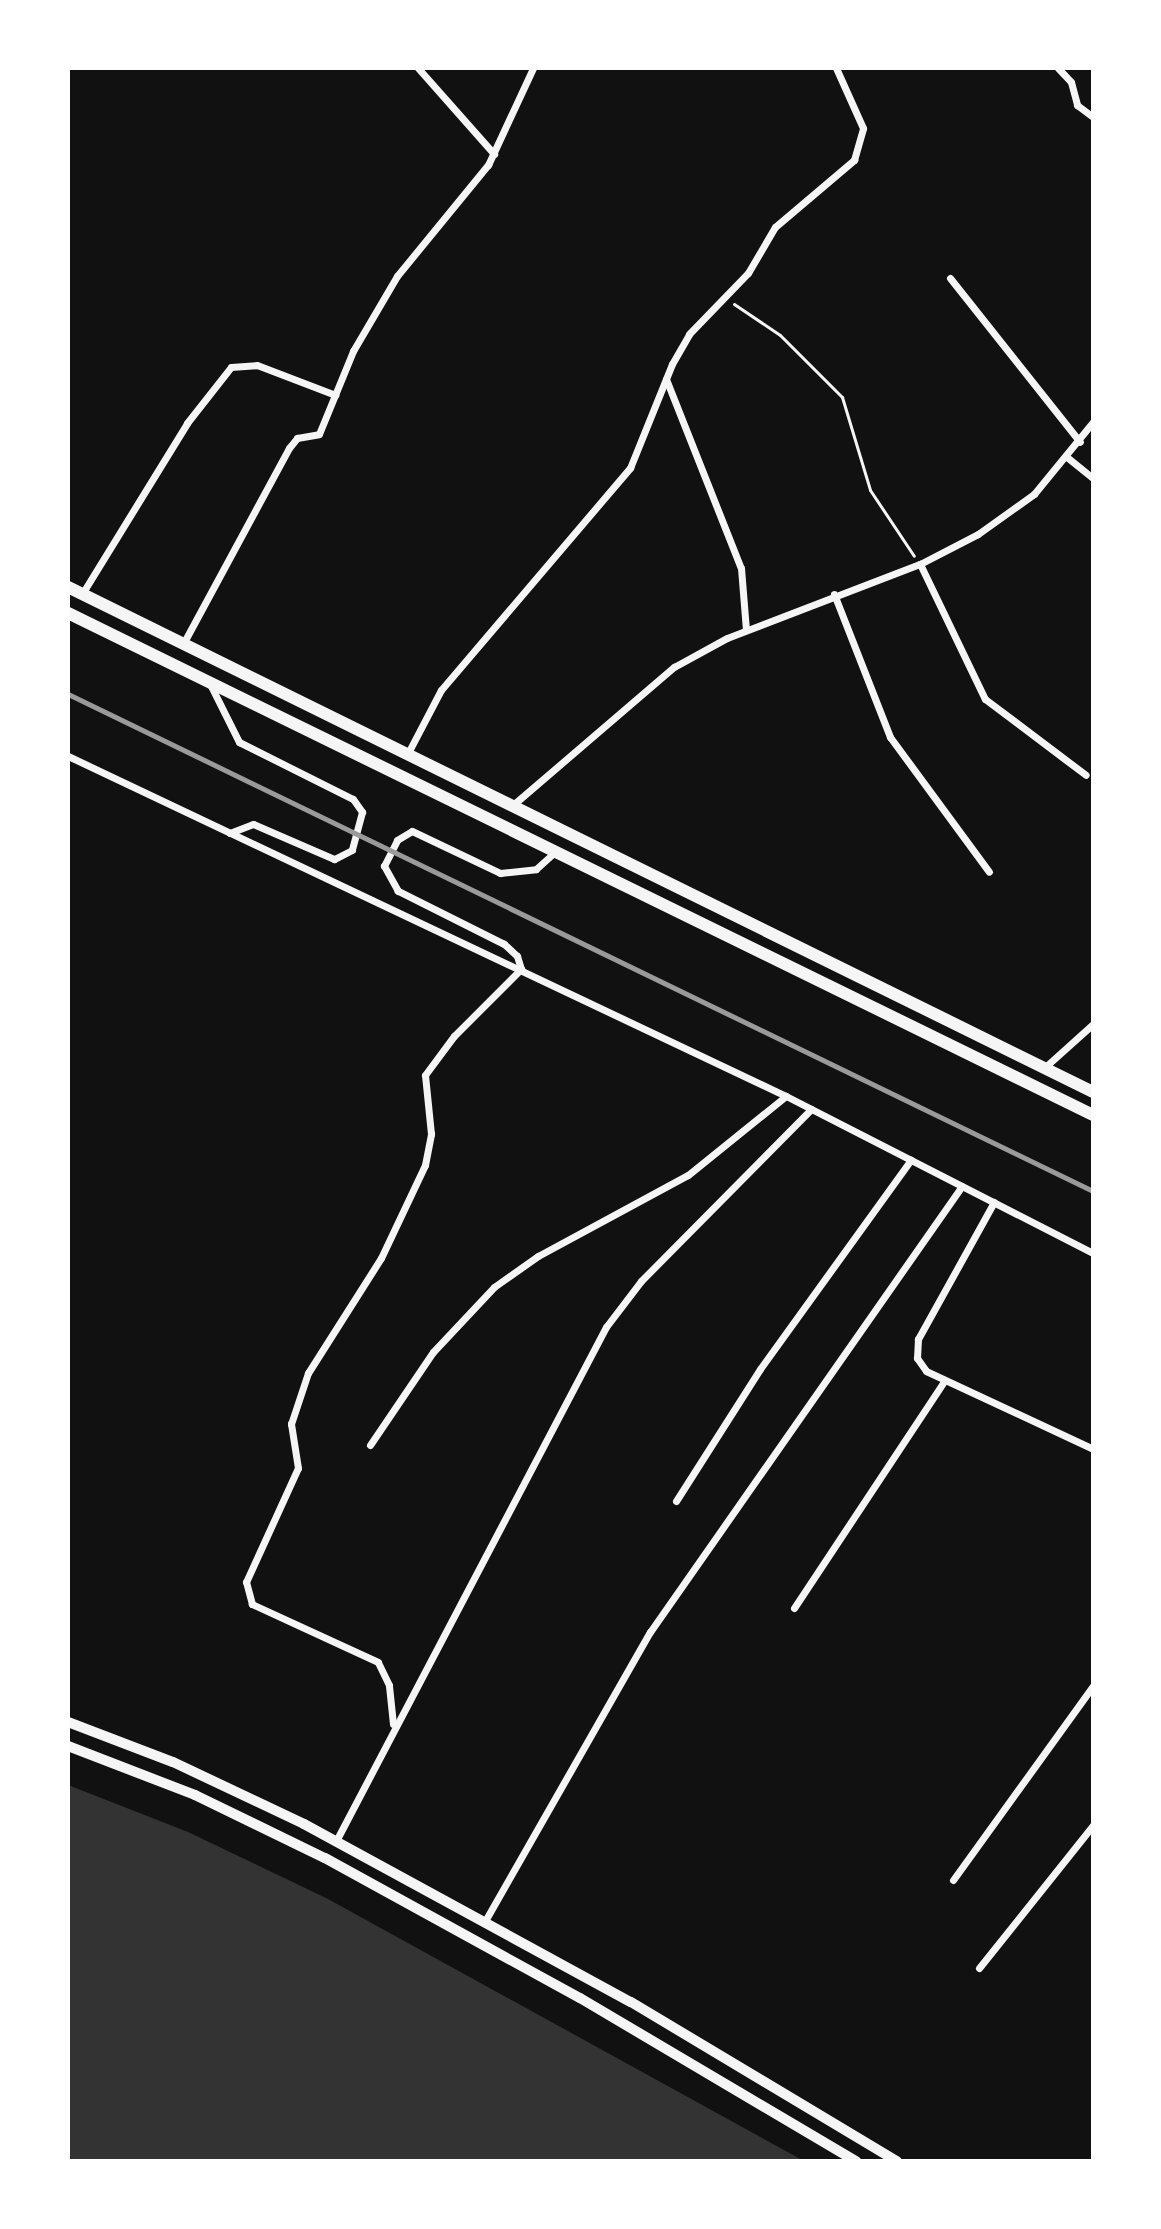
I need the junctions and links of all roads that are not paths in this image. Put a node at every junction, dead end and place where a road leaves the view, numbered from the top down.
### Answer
1 (418, 68) edge
2 (533, 68) edge
3 (836, 68) edge
4 (1058, 68) edge
5 (1093, 117) edge
6 (494, 154) junction
7 (950, 278) dead end
8 (666, 379) junction
9 (335, 395) junction
10 (1093, 422) edge
11 (1080, 442) junction
12 (1068, 458) junction
13 (1093, 478) edge
14 (920, 564) junction
15 (68, 587) edge
16 (82, 594) junction
17 (834, 594) junction
18 (68, 613) edge
19 (746, 630) junction
20 (182, 646) junction
21 (210, 684) junction
22 (408, 753) junction
23 (68, 756) edge
24 (1086, 775) dead end
25 (514, 804) junction
26 (230, 833) junction
27 (555, 852) junction
28 (989, 872) dead end
29 (521, 969) junction
30 (1093, 1024) edge
31 (1044, 1068) junction
32 (1093, 1092) edge
33 (786, 1096) junction
34 (811, 1109) junction
35 (1093, 1115) edge
36 (911, 1160) junction
37 (962, 1186) junction
38 (994, 1202) junction
39 (1093, 1253) edge
40 (945, 1380) junction
41 (370, 1445) dead end
42 (1093, 1449) edge
43 (676, 1501) dead end
44 (794, 1608) dead end
45 (1093, 1686) edge
46 (68, 1722) edge
47 (393, 1724) junction
48 (68, 1746) edge
49 (1093, 1825) edge
50 (336, 1841) junction
51 (953, 1880) dead end
52 (485, 1921) junction
53 (979, 1968) dead end
54 (891, 2160) edge
55 (856, 2161) edge

1 - 6 street
2 - 6 street
3 - 8 street
4 - 5 street
6 - 9 street
7 - 11 street
8 - 19 street
8 - 22 street
9 - 16 street
9 - 20 street
10 - 11 street
11 - 12 street
12 - 13 street
12 - 14 street
14 - 17 street
14 - 24 street
15 - 16 highway
16 - 20 highway
17 - 19 street
17 - 28 street
18 - 21 highway
19 - 25 street
20 - 22 highway
21 - 26 street
21 - 27 highway
22 - 25 highway
23 - 26 street
25 - 31 highway
26 - 29 street
27 - 29 street
27 - 35 highway
29 - 33 street
29 - 47 street
30 - 31 street
31 - 32 highway
33 - 34 street
33 - 41 street
34 - 36 street
34 - 47 street
36 - 37 street
36 - 43 street
37 - 38 street
37 - 52 street
38 - 39 street
38 - 40 street
40 - 42 street
40 - 44 street
45 - 51 street
46 - 50 main road
47 - 50 street
48 - 55 main road
49 - 53 street
50 - 52 main road
52 - 54 main road

